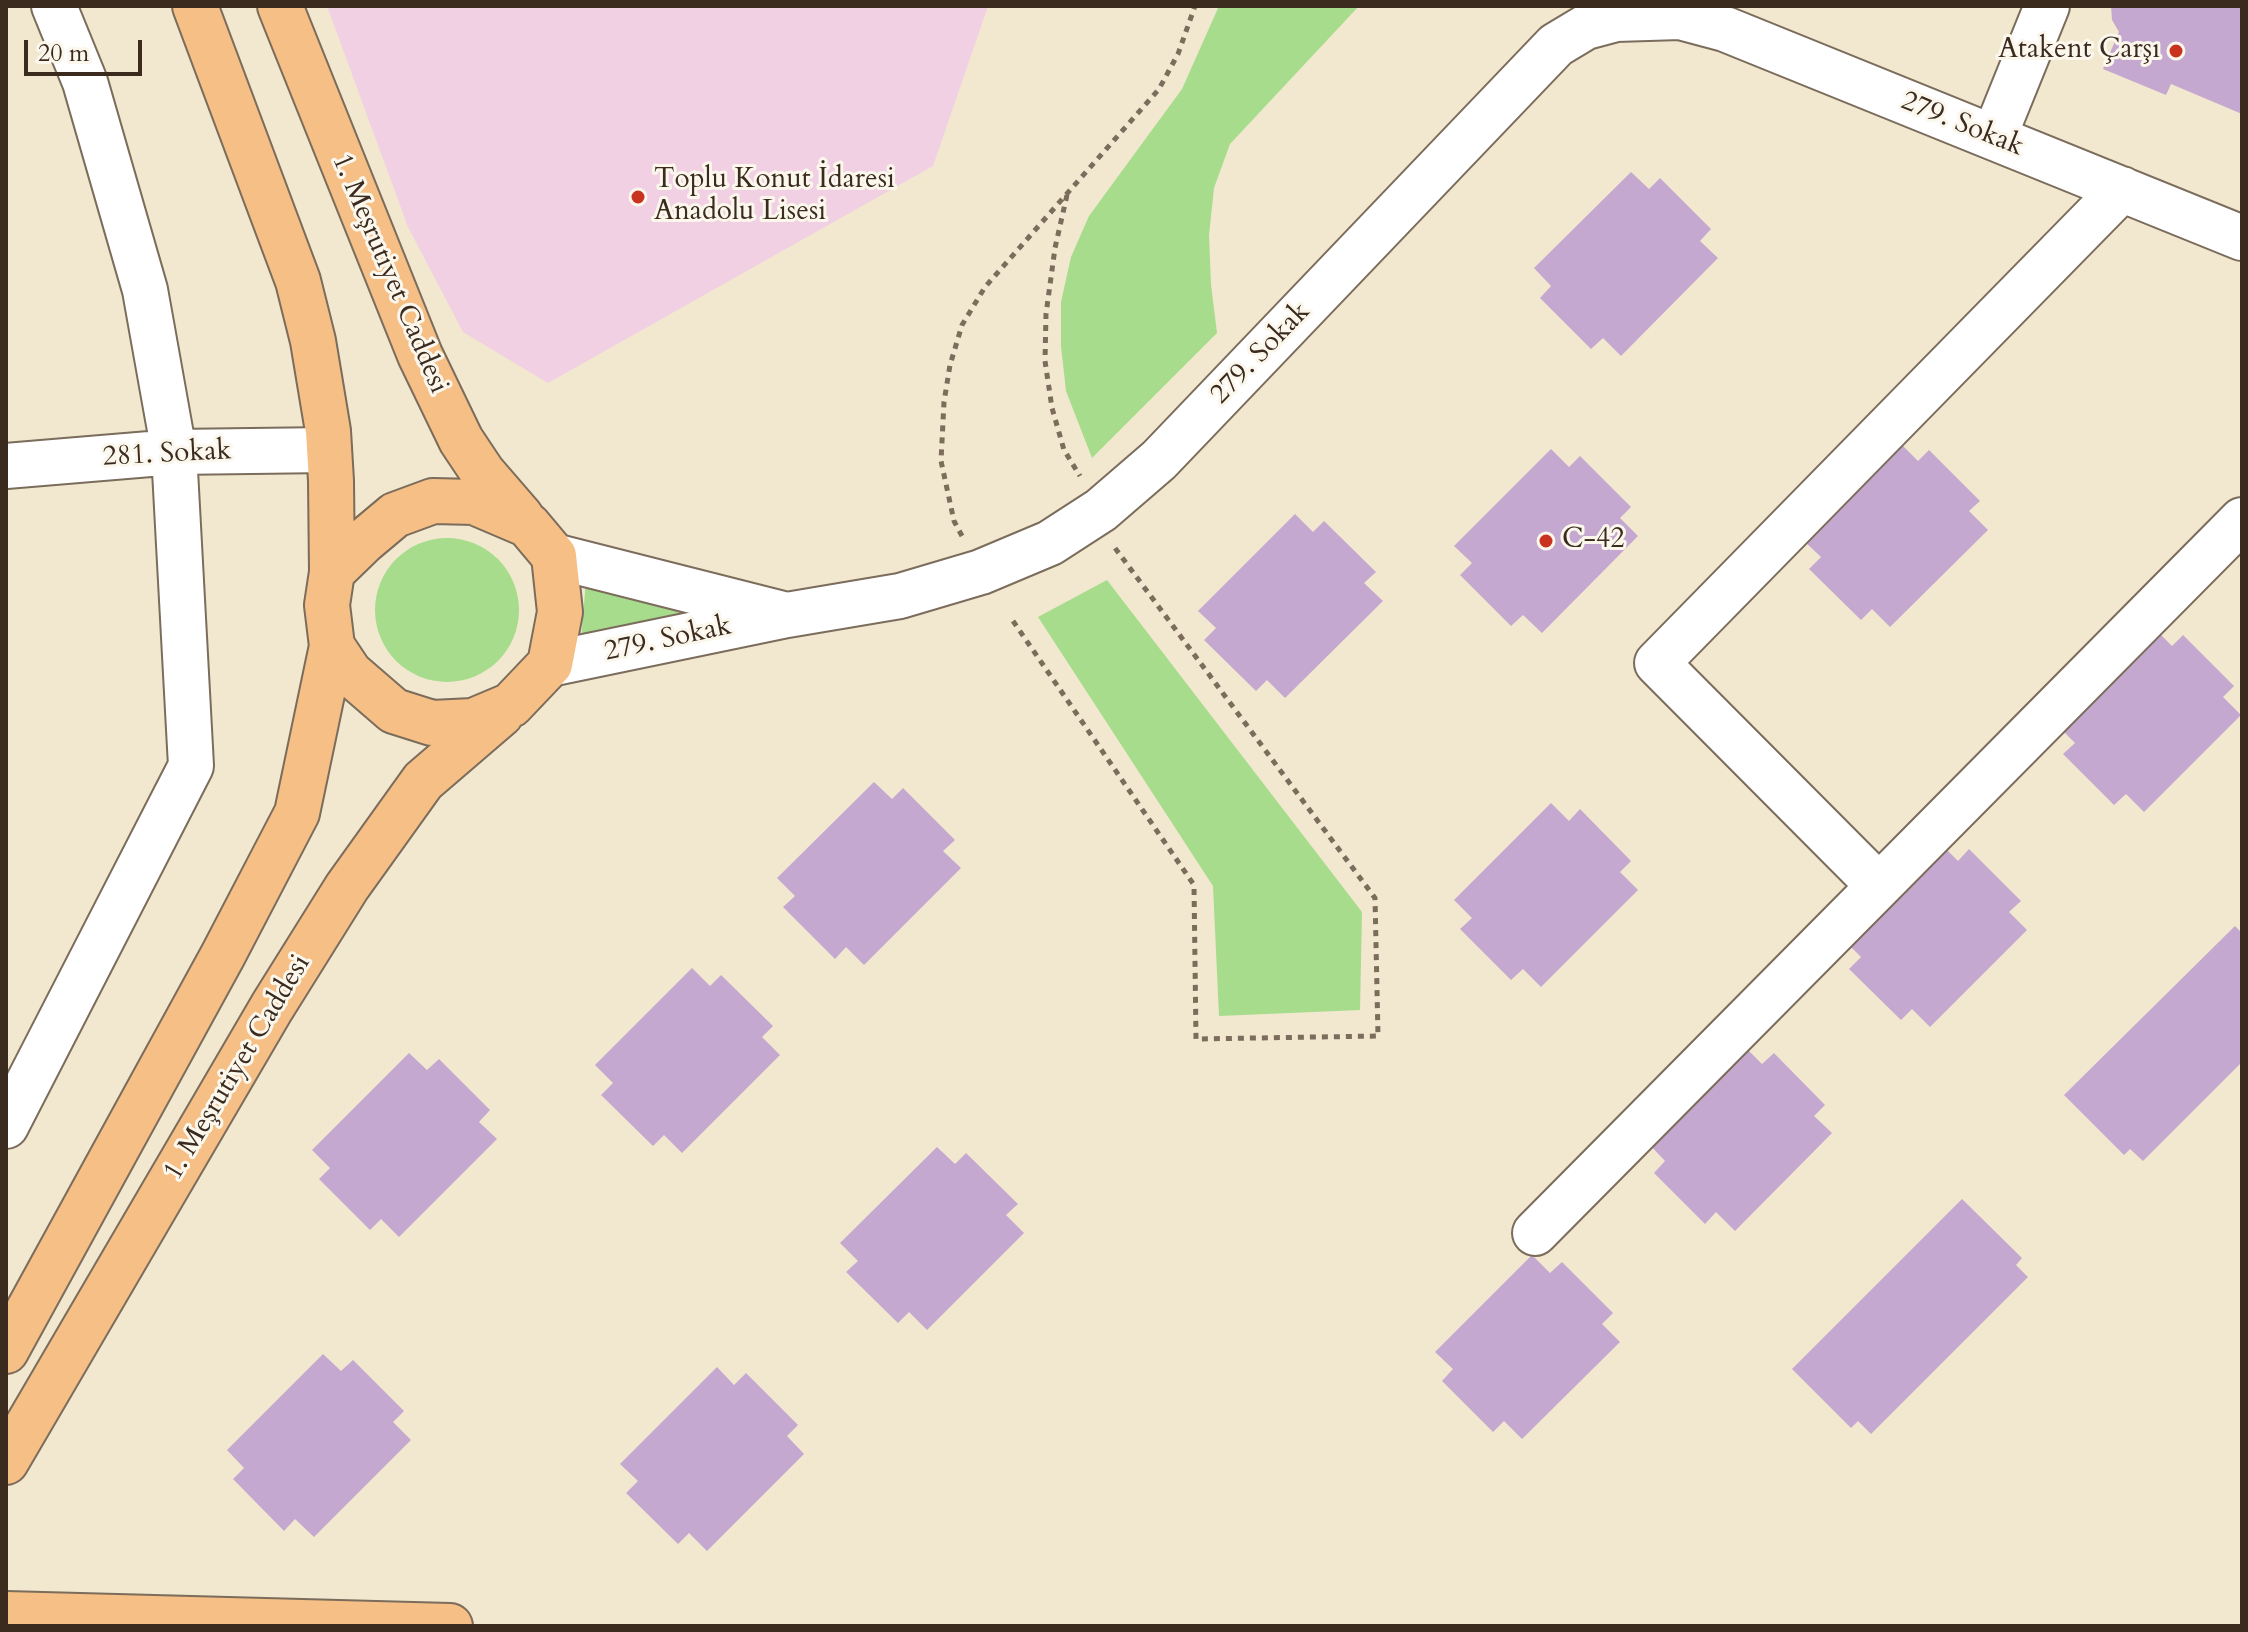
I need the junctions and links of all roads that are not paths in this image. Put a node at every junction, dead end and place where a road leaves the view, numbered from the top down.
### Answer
1 (54, 6) edge
2 (195, 6) edge
3 (280, 6) edge
4 (2047, 6) edge
5 (1679, 12) edge
6 (1994, 137) junction
7 (2122, 189) junction
8 (2242, 238) edge
9 (329, 450) junction
10 (174, 452) junction
11 (6, 466) edge
12 (2242, 520) edge
13 (541, 541) junction
14 (332, 572) junction
15 (787, 615) junction
16 (332, 646) junction
17 (550, 664) junction
18 (511, 705) junction
19 (1879, 886) junction
20 (6, 1126) edge
21 (1535, 1233) dead end
22 (6, 1351) edge
23 (6, 1462) edge
24 (6, 1614) edge
25 (450, 1626) edge

1 - 10 street
2 - 9 main road
3 - 13 main road, 1. Meşrutiyet Caddesi
4 - 6 street
5 - 6 street, 279. Sokak
5 - 15 street, 279. Sokak
6 - 7 street, 279. Sokak
7 - 8 street, 279. Sokak
7 - 19 street
9 - 10 street, 281. Sokak
9 - 14 main road
10 - 11 street, 281. Sokak
10 - 20 street
12 - 19 street
13 - 14 main road
13 - 15 street, 279. Sokak
13 - 17 main road
14 - 16 main road
15 - 17 street, 279. Sokak
16 - 18 main road
16 - 22 main road
17 - 18 main road
18 - 23 main road, 1. Meşrutiyet Caddesi
19 - 21 street
24 - 25 main road

